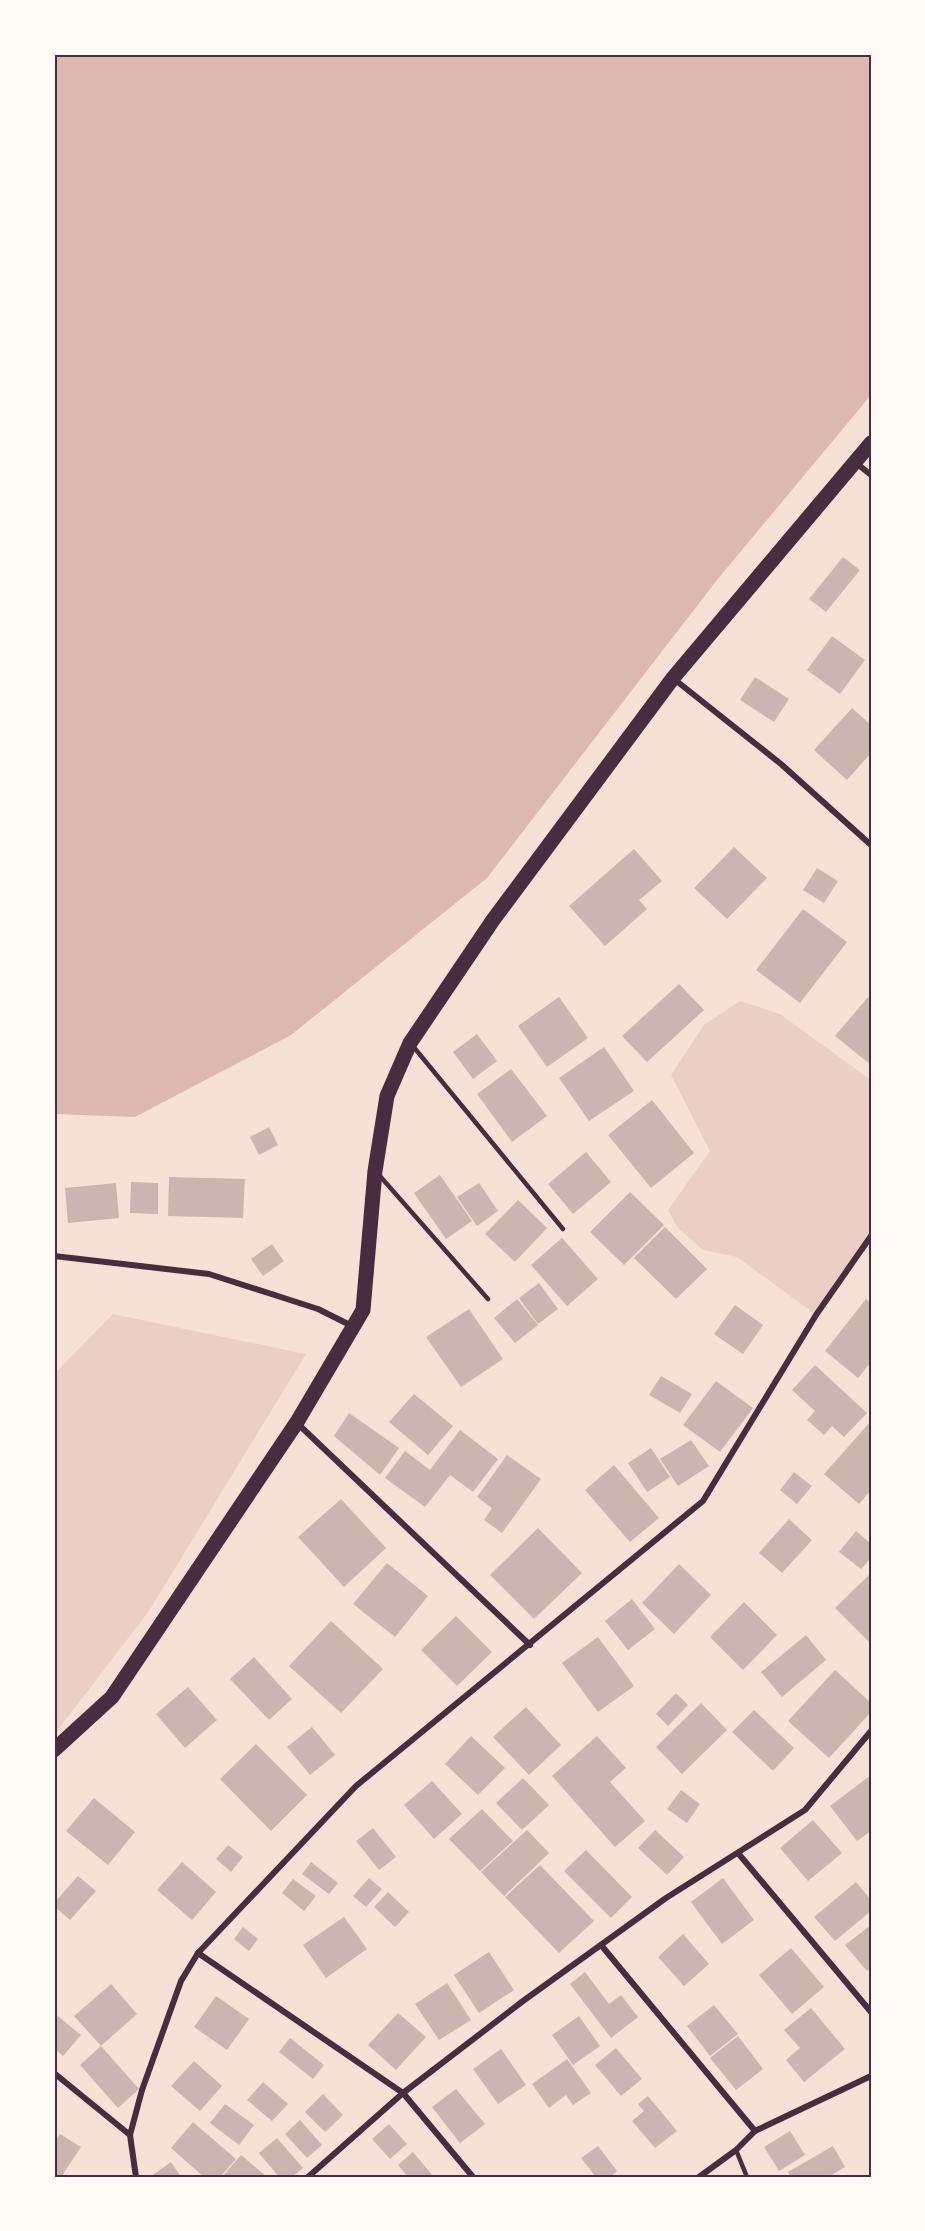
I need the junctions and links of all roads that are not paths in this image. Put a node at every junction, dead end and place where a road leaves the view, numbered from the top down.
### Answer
1 (871, 443) edge
2 (855, 462) junction
3 (871, 475) edge
4 (673, 678) junction
5 (871, 845) edge
6 (410, 1043) junction
7 (375, 1171) junction
8 (563, 1229) dead end
9 (871, 1236) edge
10 (54, 1256) edge
11 (489, 1299) dead end
12 (354, 1327) junction
13 (297, 1422) junction
14 (530, 1644) junction
15 (871, 1731) edge
16 (54, 1750) edge
17 (738, 1853) junction
18 (601, 1945) junction
19 (198, 1953) junction
20 (871, 2012) edge
21 (54, 2073) edge
22 (871, 2076) edge
23 (403, 2093) junction
24 (755, 2131) junction
25 (130, 2135) junction
26 (736, 2150) junction
27 (136, 2177) edge
28 (308, 2177) edge
29 (473, 2177) edge
30 (699, 2177) edge
31 (747, 2177) edge

1 - 2 main road
2 - 3 street
2 - 4 main road
4 - 5 street
4 - 6 main road
6 - 7 main road
6 - 8 lane
7 - 11 lane
7 - 12 main road
9 - 14 street
10 - 12 street
12 - 13 main road
13 - 14 street
13 - 16 main road
14 - 19 street
15 - 17 street
17 - 18 street
17 - 20 street
18 - 23 street
18 - 24 street
19 - 23 street
19 - 25 street
21 - 25 street
22 - 24 street
23 - 28 street
23 - 29 street
24 - 26 street
25 - 27 street
26 - 30 street
26 - 31 lane

